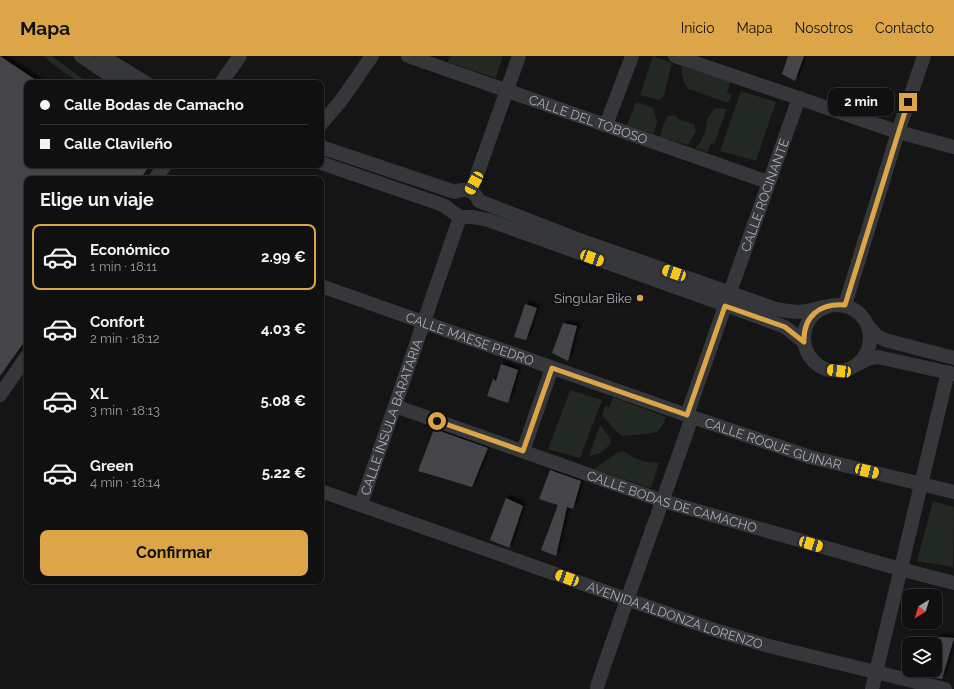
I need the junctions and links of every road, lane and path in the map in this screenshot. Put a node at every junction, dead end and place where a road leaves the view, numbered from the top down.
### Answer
1 (81, 56) edge
2 (102, 56) edge
3 (240, 56) edge
4 (372, 56) edge
5 (408, 56) edge
6 (519, 56) edge
7 (632, 56) edge
8 (675, 56) edge
9 (924, 56) edge
10 (117, 80) edge
11 (141, 80) edge
12 (223, 80) edge
13 (507, 91) junction
14 (799, 98) junction
15 (324, 121) edge
16 (606, 125) junction
17 (898, 132) junction
18 (954, 147) edge
19 (324, 148) edge
20 (324, 164) edge
21 (768, 182) junction
22 (455, 192) junction
23 (474, 196) junction
24 (462, 215) junction
25 (324, 289) edge
26 (730, 292) junction
27 (845, 305) junction
28 (725, 306) junction
29 (823, 307) junction
30 (424, 322) junction
31 (869, 326) junction
32 (804, 342) junction
33 (953, 353) edge
34 (860, 363) junction
35 (552, 368) junction
36 (22, 372) edge
37 (951, 373) edge
38 (0, 395) edge
39 (395, 406) junction
40 (690, 416) junction
41 (523, 451) junction
42 (920, 484) junction
43 (324, 491) edge
44 (954, 492) edge
45 (663, 501) junction
46 (361, 504) junction
47 (900, 569) junction
48 (954, 583) edge
49 (626, 600) junction
50 (876, 673) junction
51 (597, 687) dead end
52 (872, 689) edge
53 (945, 689) edge

1 - 10 street
2 - 11 street
3 - 12 street
4 - 15 street
5 - 13 street, CALLE DEL TOBOSO
6 - 13 street
7 - 16 street
8 - 14 street
9 - 17 street
13 - 16 street, CALLE DEL TOBOSO
13 - 23 street
14 - 17 street
14 - 21 street, CALLE ROCINANTE
16 - 21 street, CALLE DEL TOBOSO
17 - 18 street
17 - 27 street
19 - 22 street
20 - 24 street
21 - 26 street, CALLE ROCINANTE
22 - 23 street
22 - 24 street
23 - 24 street
23 - 26 street
24 - 28 street
24 - 30 street, CALLE ÍNSULA BARATARIA
25 - 30 street, CALLE MAESE PEDRO
26 - 29 street
27 - 29 street
27 - 31 street
28 - 32 street
28 - 40 street
29 - 32 street
30 - 35 street, CALLE MAESE PEDRO
30 - 39 street, CALLE ÍNSULA BARATARIA
31 - 33 street
31 - 34 street
32 - 34 street
34 - 37 street
35 - 40 street, CALLE MAESE PEDRO
35 - 41 street
36 - 38 street
37 - 42 street
39 - 41 street, CALLE BODAS DE CAMACHO
39 - 46 street, CALLE ÍNSULA BARATARIA
40 - 42 street, CALLE ROQUE GUINAR
40 - 45 street
41 - 45 street, CALLE BODAS DE CAMACHO
42 - 44 street, CALLE ROQUE GUINAR
42 - 47 street
43 - 46 street, AVENIDA ALDONZA LORENZO
45 - 47 street, CALLE BODAS DE CAMACHO
45 - 49 street
46 - 49 street, AVENIDA ALDONZA LORENZO
47 - 48 street, CALLE BODAS DE CAMACHO
47 - 50 street
49 - 50 street, AVENIDA ALDONZA LORENZO
49 - 51 street
50 - 52 street
50 - 53 street, AVENIDA ALDONZA LORENZO

